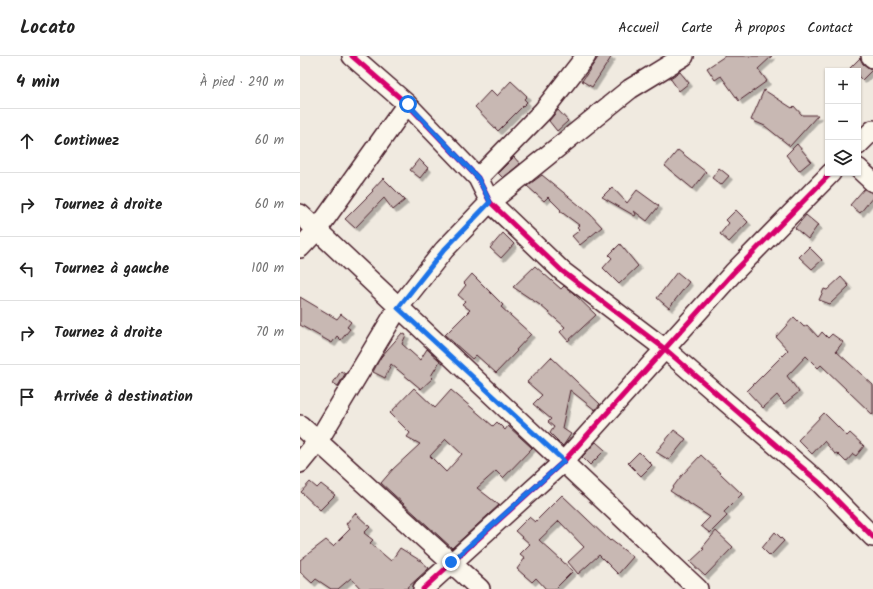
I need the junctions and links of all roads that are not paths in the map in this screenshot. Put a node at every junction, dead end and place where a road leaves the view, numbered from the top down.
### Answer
1 (352, 56) edge
2 (586, 56) edge
3 (684, 56) edge
4 (408, 104) junction
5 (873, 130) edge
6 (861, 142) edge
7 (861, 171) edge
8 (828, 176) edge
9 (478, 178) junction
10 (873, 182) edge
11 (490, 202) junction
12 (300, 214) edge
13 (317, 230) junction
14 (300, 248) edge
15 (398, 308) junction
16 (665, 349) junction
17 (300, 424) edge
18 (318, 441) junction
19 (564, 461) junction
20 (300, 463) edge
21 (873, 537) edge
22 (451, 562) junction
23 (423, 589) edge
24 (480, 589) edge
25 (698, 589) edge

1 - 4 street
2 - 9 street
3 - 11 street
4 - 9 street
4 - 13 street
5 - 6 street
7 - 10 street
8 - 16 street
9 - 11 street
11 - 15 street
11 - 16 street
12 - 13 street
13 - 14 street
13 - 15 street
15 - 18 street
15 - 19 street
16 - 19 street
16 - 21 street
17 - 18 street
18 - 20 street
18 - 22 street
19 - 22 street
19 - 25 street
22 - 23 street
22 - 24 street

